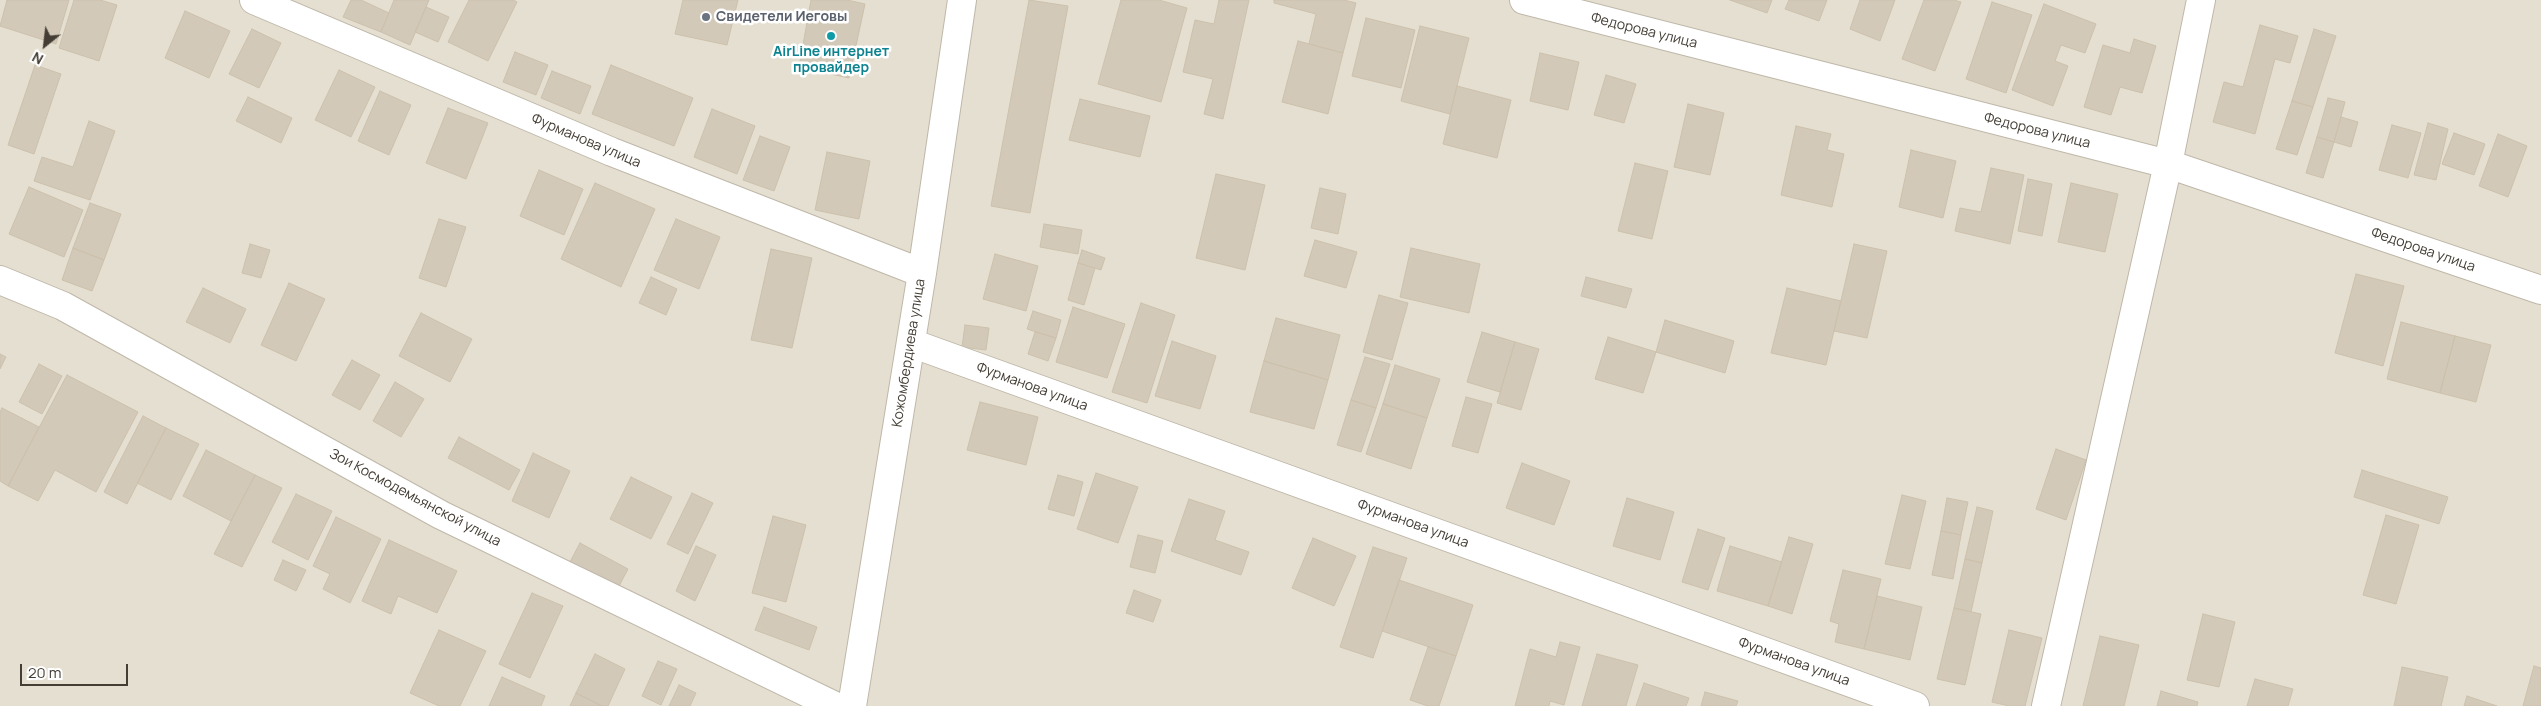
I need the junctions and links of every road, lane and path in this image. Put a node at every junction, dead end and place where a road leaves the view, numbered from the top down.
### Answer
1 (254, 0) edge
2 (962, 0) edge
3 (1524, 0) edge
4 (2201, 0) edge
5 (2168, 164) junction
6 (922, 273) junction
7 (0, 280) edge
8 (2541, 290) edge
9 (911, 343) junction
10 (835, 706) edge
11 (852, 706) edge
12 (1915, 706) edge
13 (2046, 706) edge

1 - 6 street, Фурманова улица
2 - 6 street, Кожомбердиева улица
3 - 5 street, Федорова улица
4 - 5 street
5 - 8 street, Федорова улица
5 - 13 street
6 - 9 street, Кожомбердиева улица
7 - 10 street, Зои Космодемьянской улица
9 - 11 street, Кожомбердиева улица
9 - 12 street, Фурманова улица

